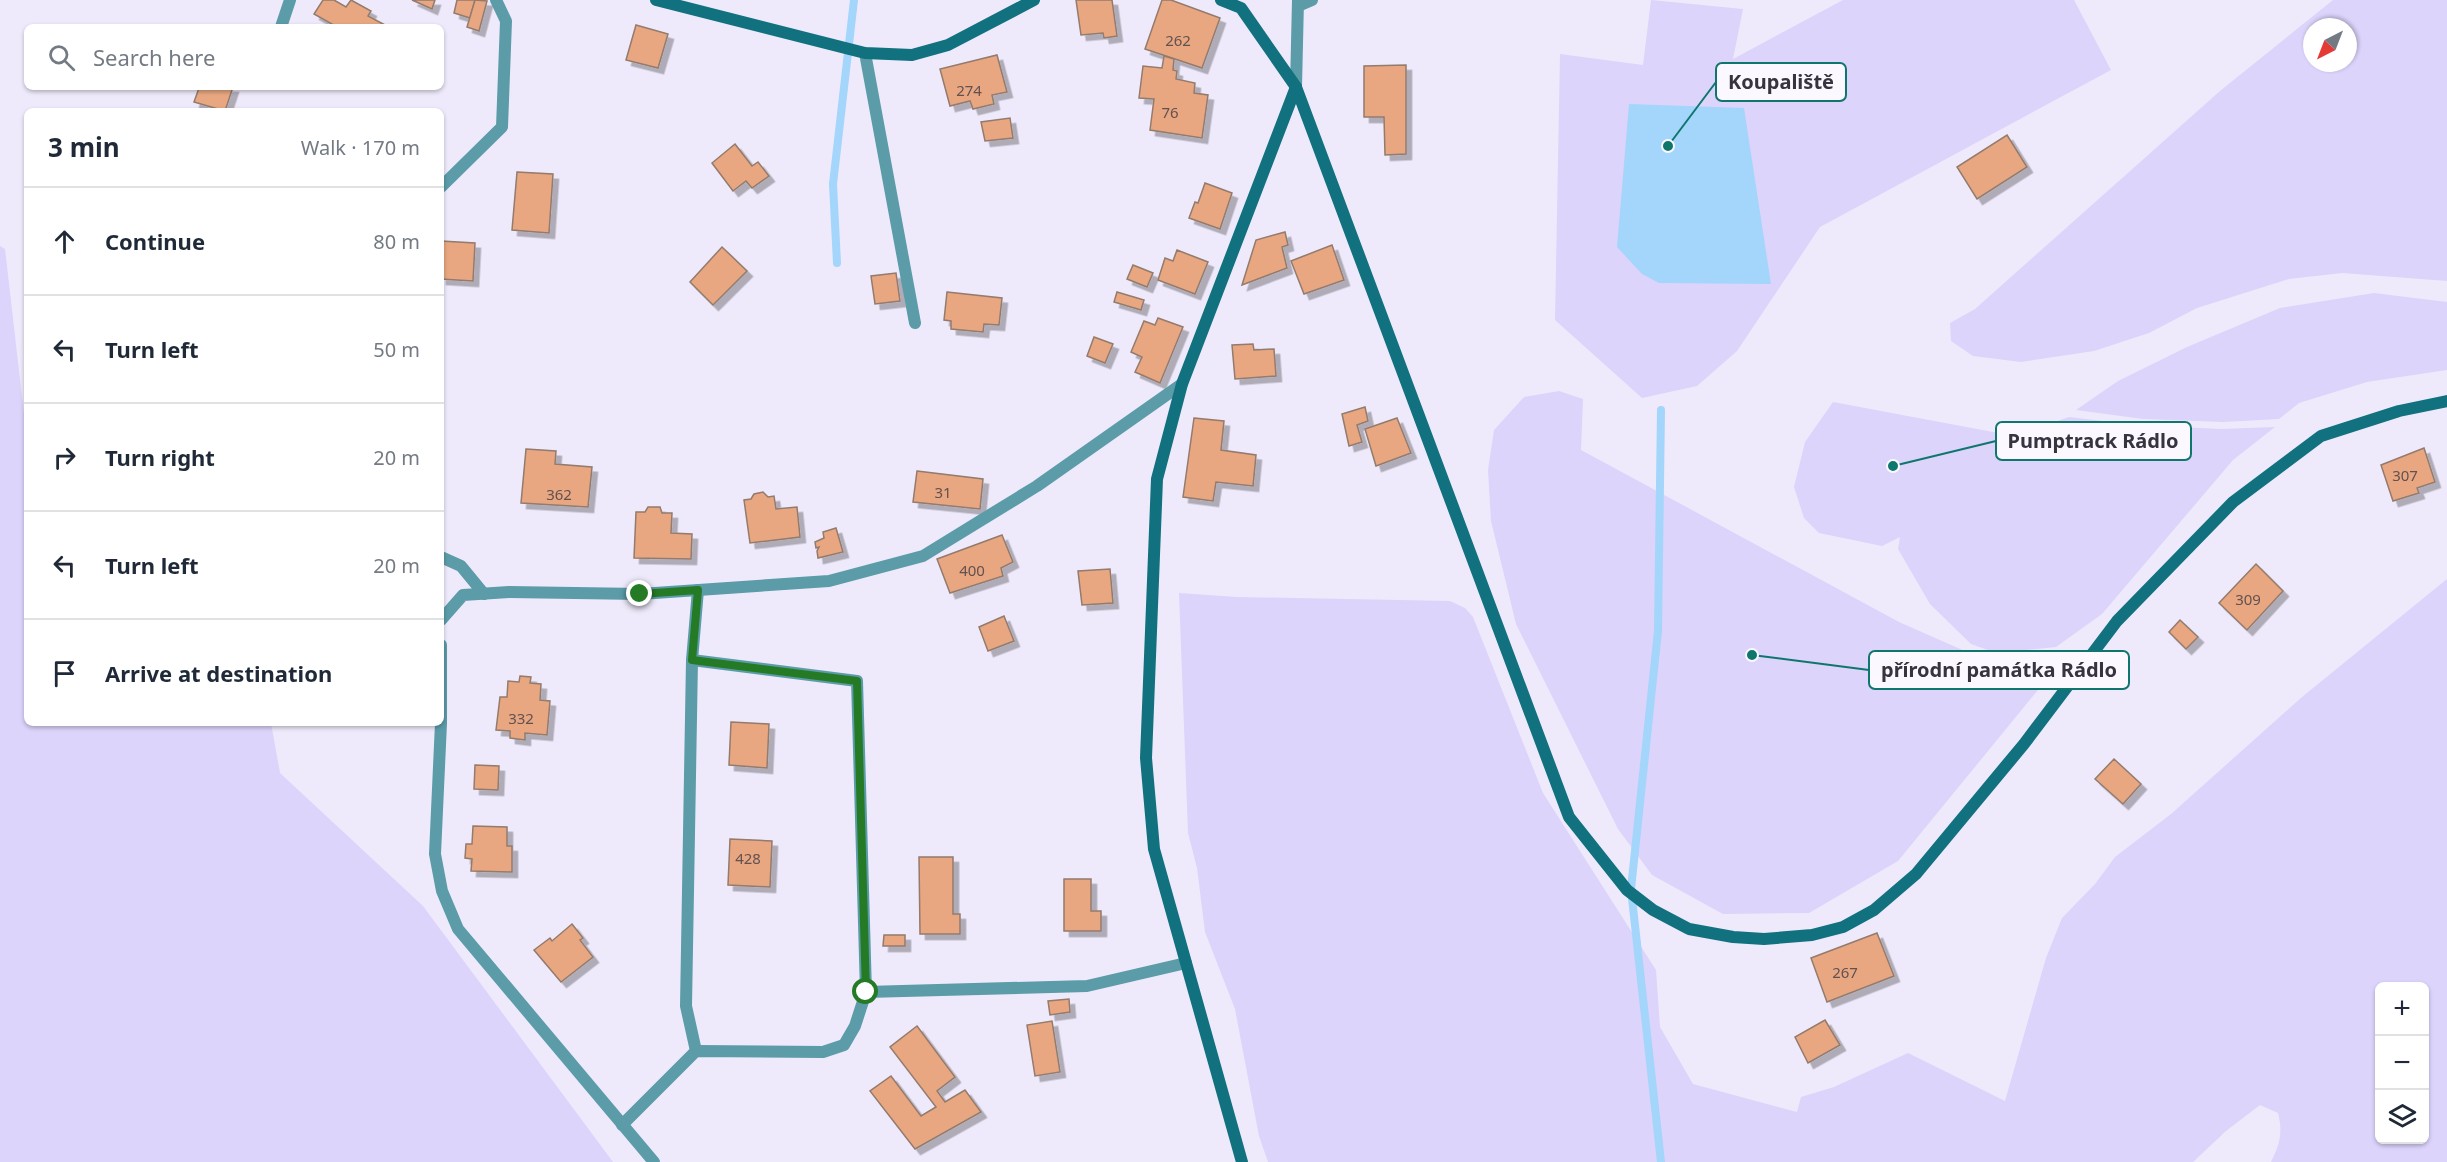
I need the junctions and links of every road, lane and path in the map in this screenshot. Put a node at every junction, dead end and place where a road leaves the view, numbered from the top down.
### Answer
1 (290, 0) edge
2 (496, 0) edge
3 (656, 0) edge
4 (1034, 0) edge
5 (1221, 0) edge
6 (1312, 0) edge
7 (1298, 3) edge
8 (282, 24) edge
9 (866, 53) junction
10 (1296, 87) junction
11 (444, 184) edge
12 (915, 323) dead end
13 (1182, 384) junction
14 (2447, 401) edge
15 (444, 558) edge
16 (698, 590) junction
17 (484, 594) junction
18 (444, 617) edge
19 (692, 660) junction
20 (441, 726) edge
21 (1186, 963) junction
22 (866, 992) junction
23 (696, 1051) junction
24 (622, 1125) junction
25 (654, 1162) edge
26 (1242, 1162) edge

1 - 8 street
2 - 11 street
3 - 9 street
4 - 9 street
5 - 10 street
6 - 7 street
7 - 10 street
9 - 12 street
10 - 13 street
10 - 14 street
13 - 16 street
13 - 21 street
15 - 17 street
16 - 17 street
16 - 19 street
17 - 18 street
19 - 22 street
19 - 23 street
20 - 24 street
21 - 22 street
21 - 26 street
22 - 23 street
23 - 24 street
24 - 25 street

